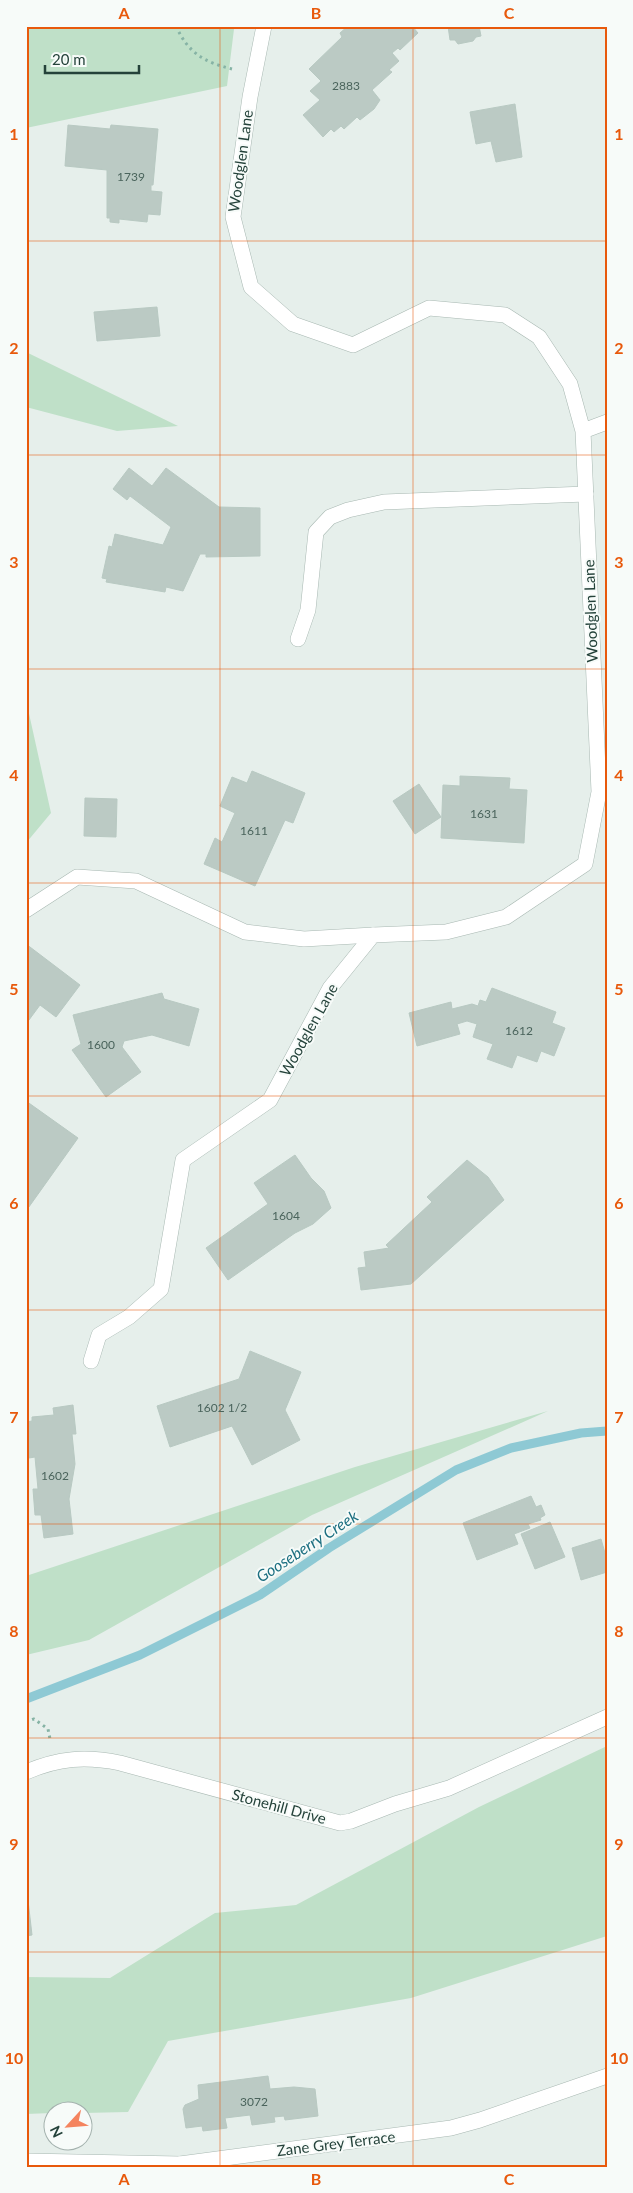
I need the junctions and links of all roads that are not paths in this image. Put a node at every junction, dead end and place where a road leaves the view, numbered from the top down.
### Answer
1 (264, 26) edge
2 (607, 422) edge
3 (583, 431) junction
4 (586, 494) junction
5 (298, 639) dead end
6 (603, 792) edge
7 (26, 910) edge
8 (373, 935) junction
9 (91, 1361) dead end
10 (607, 1718) edge
11 (26, 1772) edge
12 (607, 2076) edge
13 (26, 2162) edge

1 - 3 street, Woodglen Lane
2 - 3 street
3 - 4 street, Woodglen Lane
4 - 5 street
4 - 6 street, Woodglen Lane
6 - 8 street, Woodglen Lane
7 - 8 street
8 - 9 street, Woodglen Lane
10 - 11 street, Stonehill Drive
12 - 13 street, Zane Grey Terrace

